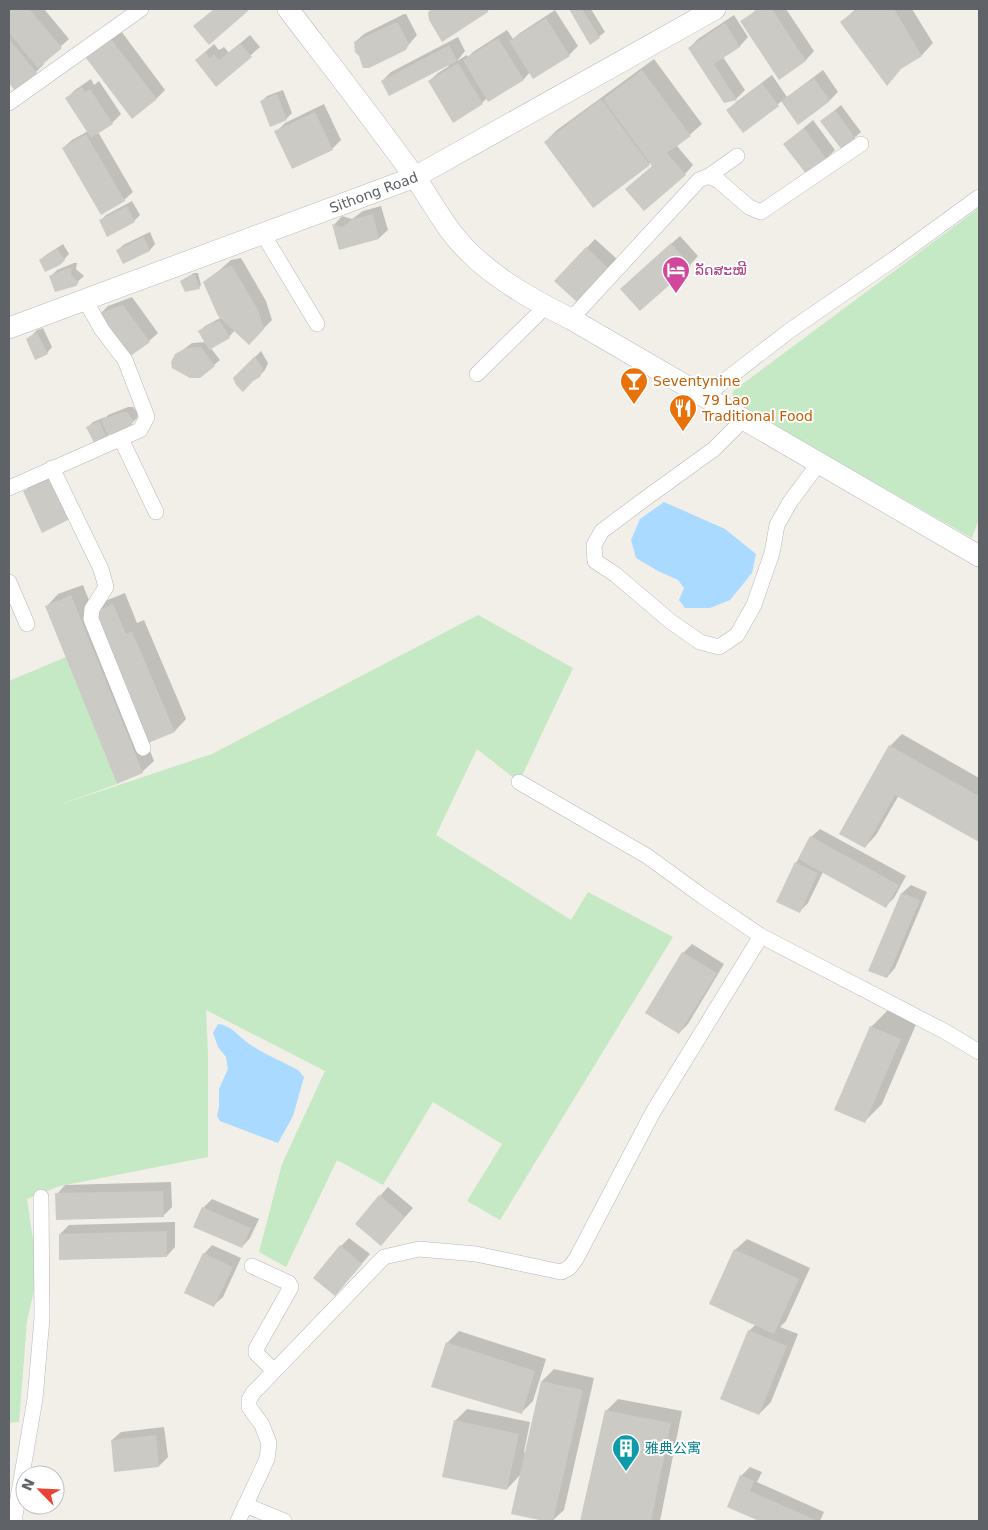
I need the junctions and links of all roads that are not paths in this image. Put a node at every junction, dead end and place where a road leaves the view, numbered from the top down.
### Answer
1 (141, 9) edge
2 (288, 9) edge
3 (715, 9) edge
4 (9, 103) edge
5 (861, 144) dead end
6 (738, 156) dead end
7 (709, 176) junction
8 (415, 178) junction
9 (979, 196) edge
10 (263, 234) junction
11 (85, 300) junction
12 (546, 306) junction
13 (571, 318) junction
14 (317, 324) dead end
15 (9, 328) edge
16 (477, 374) dead end
17 (705, 396) junction
18 (744, 419) junction
19 (121, 439) junction
20 (819, 463) junction
21 (52, 468) junction
22 (9, 488) edge
23 (156, 512) dead end
24 (979, 556) edge
25 (9, 582) edge
26 (27, 624) dead end
27 (143, 748) dead end
28 (519, 782) dead end
29 (761, 936) junction
30 (979, 1052) edge
31 (41, 1197) dead end
32 (252, 1266) dead end
33 (274, 1371) junction
34 (245, 1506) junction
35 (14, 1521) edge
36 (238, 1521) edge
37 (284, 1521) edge

1 - 4 street
2 - 8 street
3 - 8 street, Sithong Road
5 - 7 street
6 - 7 street
7 - 13 street
8 - 10 street, Sithong Road
8 - 12 street
9 - 17 street
10 - 11 street, Sithong Road
10 - 14 street
11 - 15 street, Sithong Road
11 - 19 street
12 - 13 street
12 - 16 street
13 - 17 street
17 - 18 street
18 - 20 street
18 - 20 street
19 - 21 street
19 - 23 street
20 - 24 street
21 - 22 street
21 - 27 street
25 - 26 street
28 - 29 street
29 - 30 street
29 - 33 street
31 - 35 street
32 - 33 street
33 - 34 street
34 - 36 street
34 - 37 street

